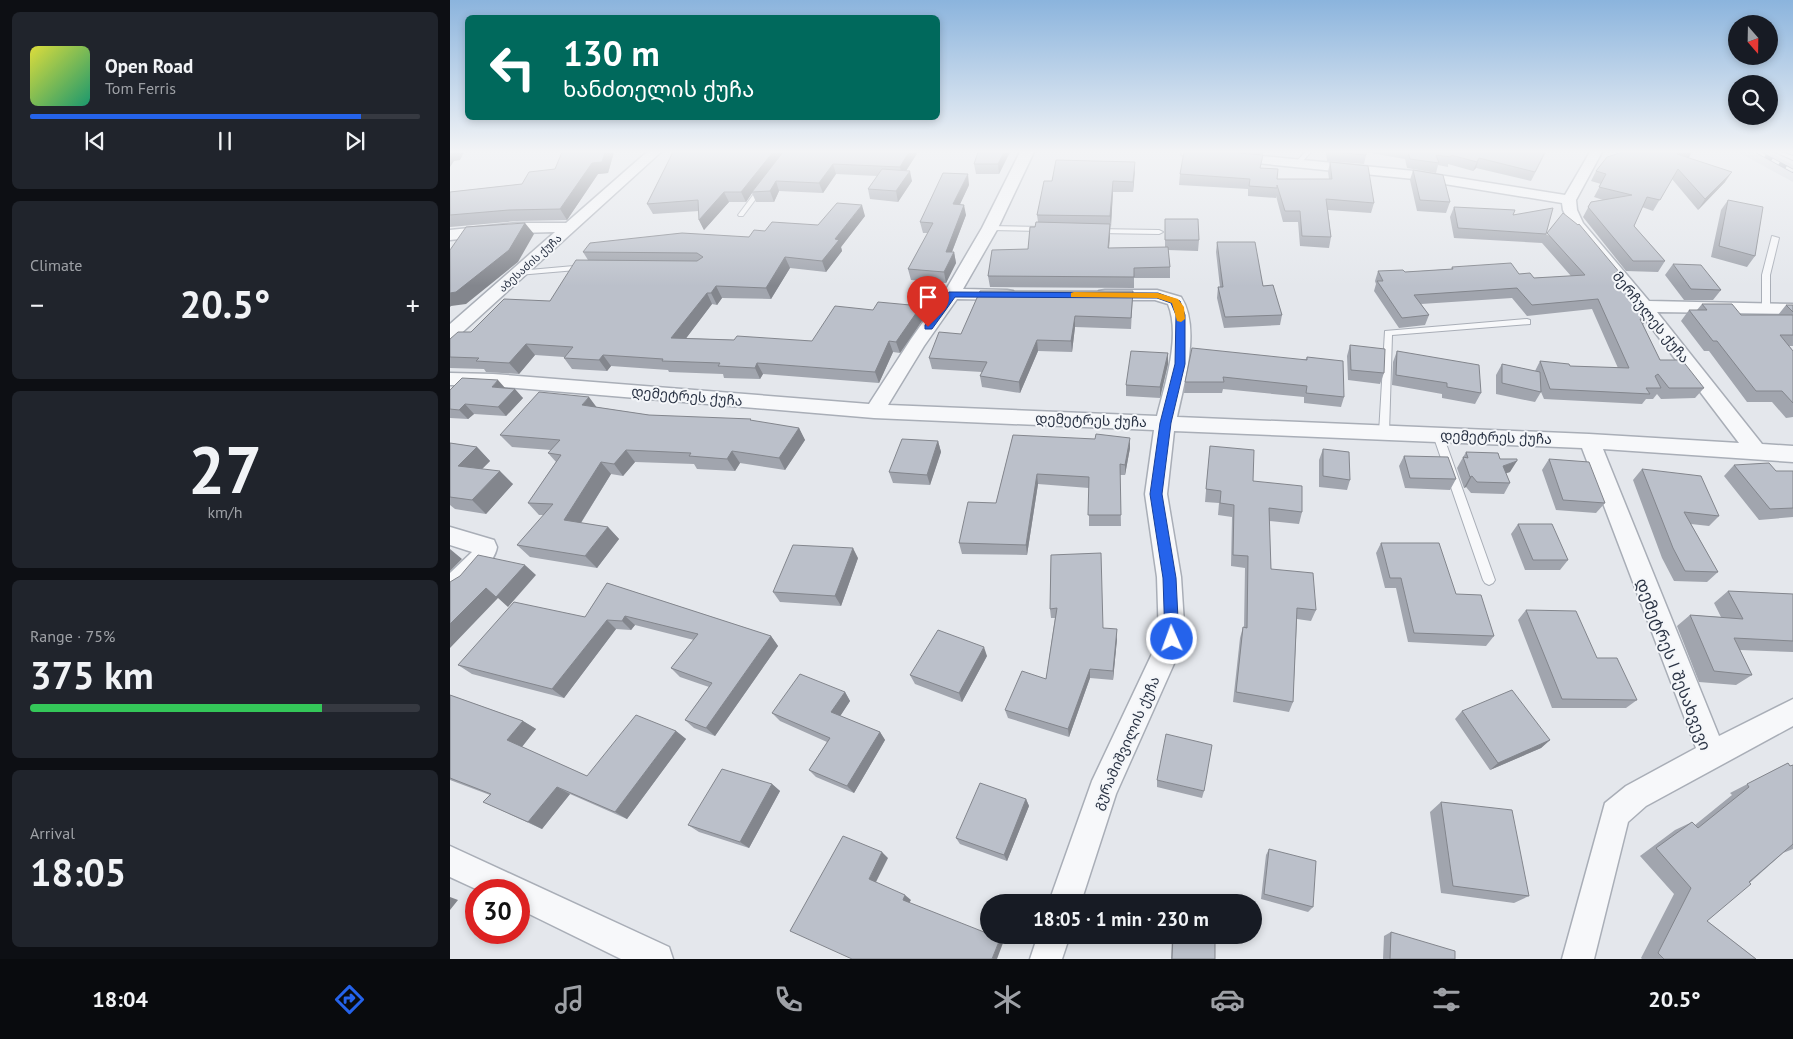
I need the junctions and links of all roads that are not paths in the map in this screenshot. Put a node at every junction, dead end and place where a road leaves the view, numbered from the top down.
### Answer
1 (604, 197) edge
2 (755, 197) edge
3 (1005, 197) edge
4 (1549, 197) edge
5 (1571, 197) edge
6 (1569, 200) junction
7 (741, 215) dead end
8 (570, 227) junction
9 (990, 228) junction
10 (1050, 230) edge
11 (1089, 231) edge
12 (1159, 232) dead end
13 (450, 235) edge
14 (1775, 238) dead end
15 (595, 267) edge
16 (518, 273) junction
17 (952, 294) junction
18 (1020, 295) edge
19 (1089, 295) edge
20 (1644, 306) junction
21 (1766, 308) junction
22 (1793, 309) edge
23 (1527, 322) dead end
24 (450, 334) edge
25 (450, 379) edge
26 (874, 411) junction
27 (1165, 423) junction
28 (1384, 433) junction
29 (1438, 435) junction
30 (1588, 441) junction
31 (1756, 451) junction
32 (1793, 454) edge
33 (450, 536) edge
34 (1489, 580) dead end
35 (450, 589) edge
36 (1793, 712) edge
37 (1712, 754) junction
38 (450, 861) edge
39 (488, 879) edge
40 (1068, 894) edge
41 (530, 898) edge
42 (1051, 944) edge
43 (657, 959) edge
44 (1046, 959) edge
45 (1578, 959) edge

1 - 8 street, აბესაძის ქუჩა
2 - 7 lane
3 - 9 street
4 - 6 street
5 - 6 street
6 - 20 street, მერჩულეს ქუჩა
8 - 13 street
8 - 16 street, აბესაძის ქუჩა
9 - 10 lane
9 - 17 street
11 - 12 lane
14 - 21 lane
15 - 16 lane
16 - 24 street, აბესაძის ქუჩა
17 - 18 street
17 - 26 street
19 - 27 street, გურამიშვილის ქუჩა
20 - 21 street
20 - 31 street, მერჩულეს ქუჩა
21 - 22 street
23 - 28 lane
25 - 26 street, დემეტრეს ქუჩა
26 - 27 street, დემეტრეს ქუჩა
27 - 28 street, დემეტრეს ქუჩა
27 - 40 street, გურამიშვილის ქუჩა
28 - 29 street, დემეტრეს ქუჩა
29 - 30 street, დემეტრეს ქუჩა
29 - 34 lane
30 - 31 street, დემეტრეს ქუჩა
30 - 37 street, დემეტრეს I შესახვევი
31 - 32 street, დემეტრეს ქუჩა
33 - 35 street
36 - 37 street
37 - 45 street, დემეტრეს I შესახვევი
38 - 39 street
41 - 43 street
42 - 44 street

